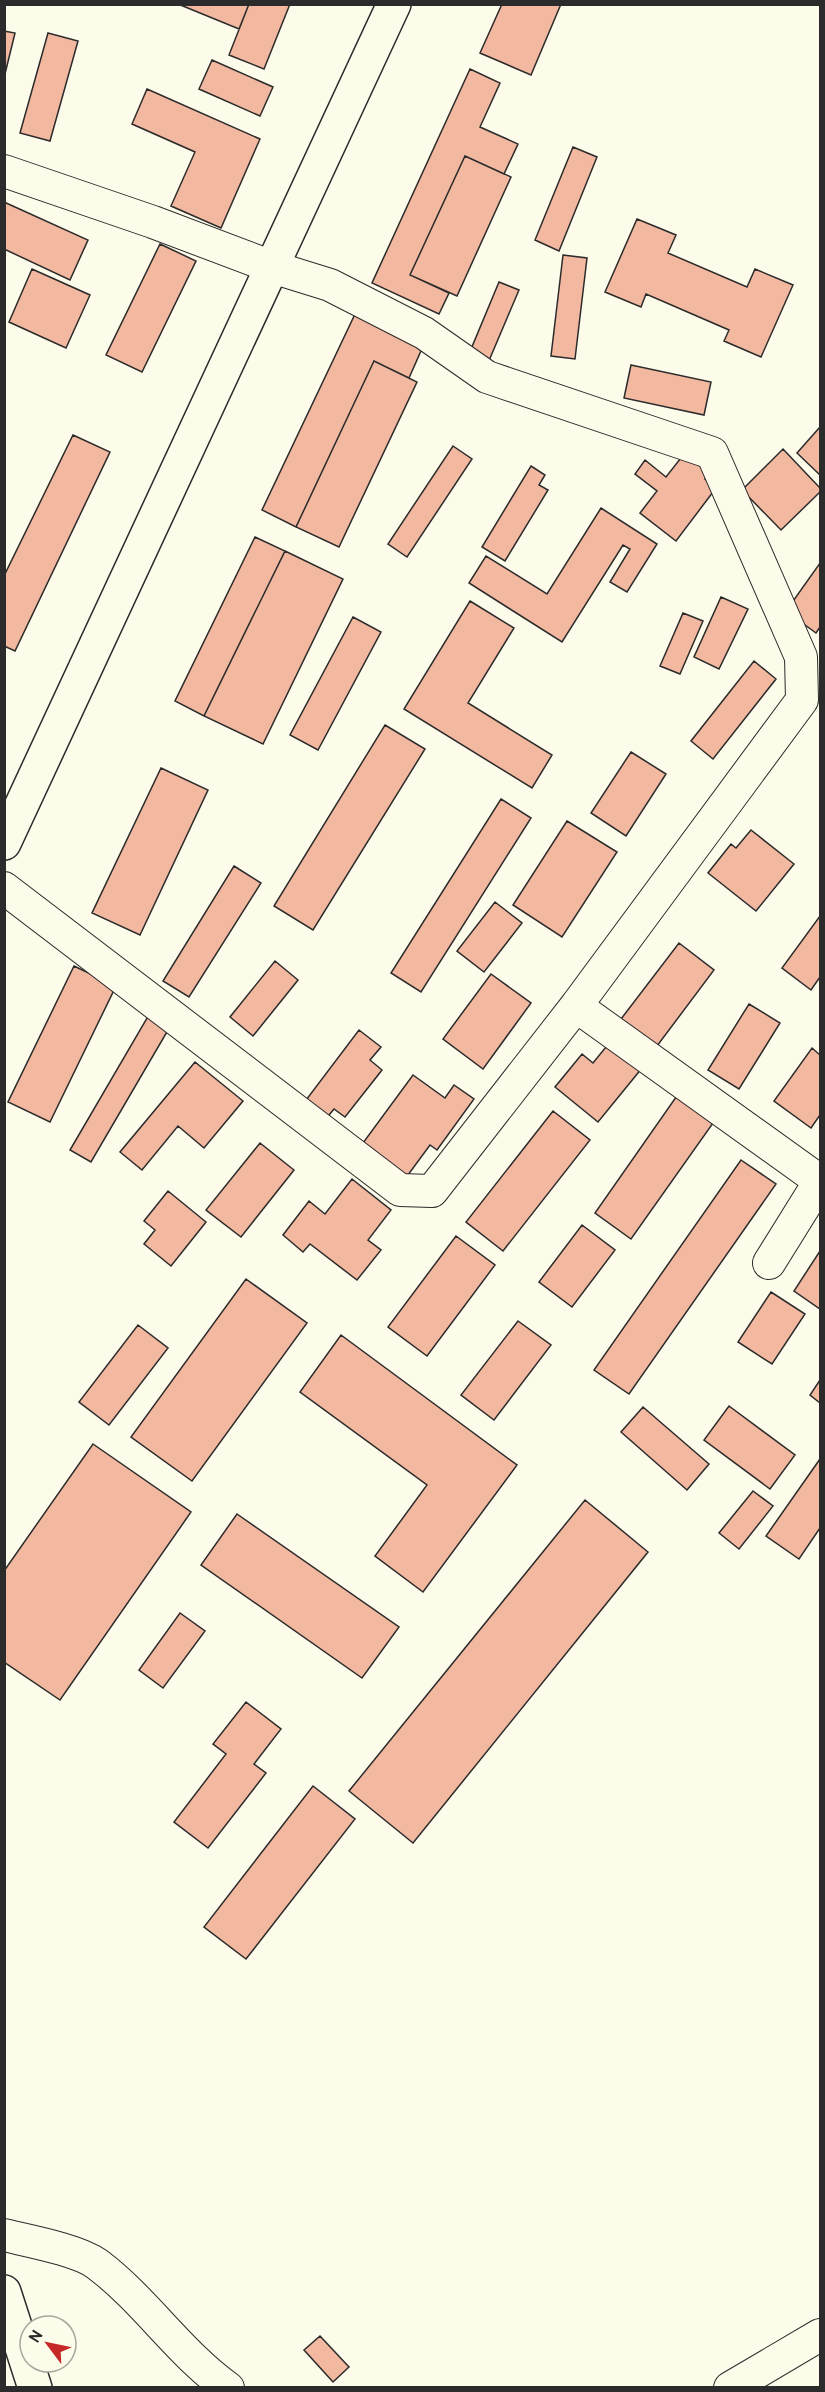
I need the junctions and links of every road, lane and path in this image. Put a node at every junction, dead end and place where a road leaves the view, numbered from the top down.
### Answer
1 (394, 4) edge
2 (4, 171) edge
3 (272, 267) junction
4 (4, 843) edge
5 (4, 888) edge
6 (576, 1006) junction
7 (820, 1181) edge
8 (769, 1263) dead end
9 (4, 2235) edge
10 (6, 2300) edge
11 (820, 2335) edge
12 (35, 2388) edge
13 (228, 2388) edge
14 (730, 2388) edge

1 - 3 street
2 - 3 street
3 - 4 street
3 - 6 street
5 - 6 street
6 - 7 street
7 - 8 street
9 - 13 street
10 - 12 street
11 - 14 street

